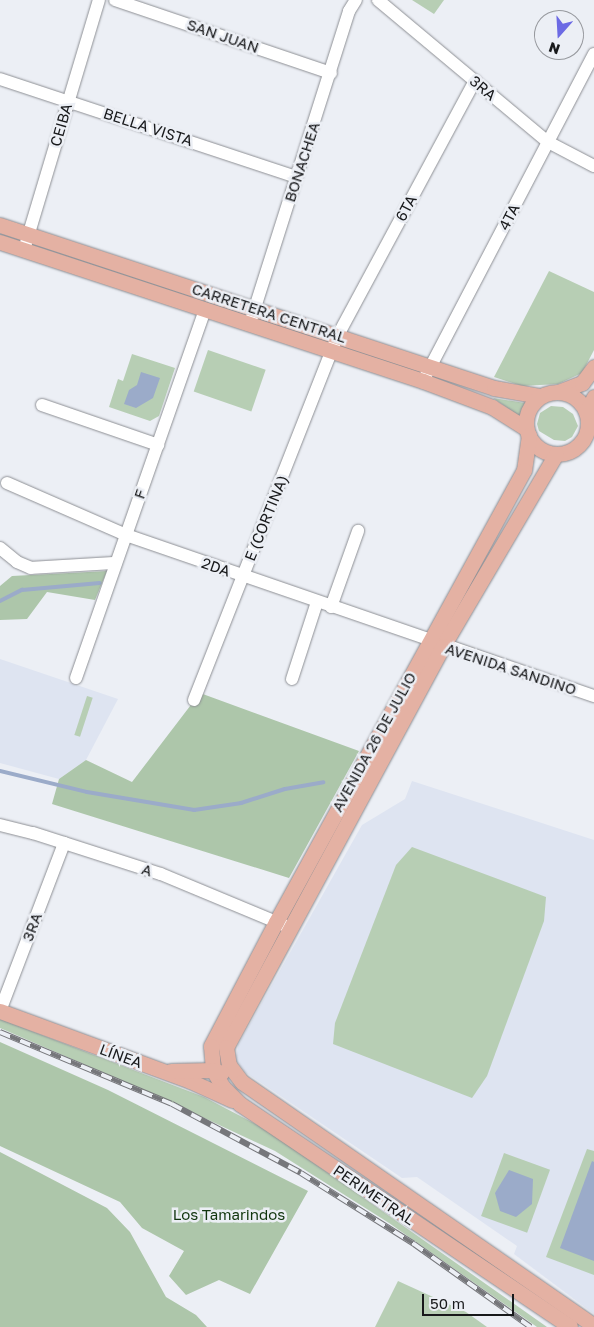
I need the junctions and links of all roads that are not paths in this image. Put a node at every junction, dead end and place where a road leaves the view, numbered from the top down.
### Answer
1 (100, 0) edge
2 (115, 0) edge
3 (356, 0) edge
4 (378, 0) edge
5 (594, 54) edge
6 (331, 73) junction
7 (0, 79) edge
8 (475, 81) junction
9 (68, 100) junction
10 (548, 142) junction
11 (594, 166) edge
12 (296, 176) junction
13 (0, 225) edge
14 (29, 234) junction
15 (0, 242) edge
16 (24, 250) junction
17 (254, 308) junction
18 (205, 310) junction
19 (249, 324) junction
20 (338, 335) junction
21 (332, 351) junction
22 (431, 366) junction
23 (594, 367) edge
24 (423, 381) junction
25 (558, 392) junction
26 (540, 396) junction
27 (594, 397) edge
28 (42, 405) dead end
29 (589, 416) edge
30 (528, 432) junction
31 (158, 445) junction
32 (587, 445) edge
33 (556, 454) junction
34 (7, 482) dead end
35 (358, 531) dead end
36 (126, 536) junction
37 (0, 548) edge
38 (116, 564) junction
39 (243, 576) junction
40 (317, 602) junction
41 (331, 607) junction
42 (436, 644) junction
43 (76, 678) dead end
44 (292, 679) dead end
45 (594, 696) edge
46 (194, 700) dead end
47 (0, 825) edge
48 (64, 843) junction
49 (276, 922) junction
50 (291, 928) junction
51 (0, 1011) edge
52 (218, 1047) junction
53 (200, 1074) junction
54 (242, 1082) junction
55 (240, 1104) junction
56 (594, 1326) edge
57 (570, 1327) edge

1 - 9 street, CEIBA
2 - 6 street, SAN JUAN
3 - 6 street, BONACHEA
4 - 8 street, 3RA
5 - 10 street, 4TA
6 - 12 street, BONACHEA
7 - 9 street, BELLA VISTA
8 - 10 street, 3RA
8 - 20 street, 6TA
9 - 12 street, BELLA VISTA
9 - 14 street, CEIBA
10 - 11 street, 3RA
10 - 22 street, 4TA
12 - 17 street, BONACHEA
13 - 14 main road, CARRETERA CENTRAL
14 - 16 street, CEIBA
14 - 17 main road, CARRETERA CENTRAL
15 - 16 main road, CARRETERA CENTRAL
16 - 18 main road, CARRETERA CENTRAL
17 - 19 street, BONACHEA
17 - 20 main road, CARRETERA CENTRAL
18 - 19 main road, CARRETERA CENTRAL
18 - 31 street, F
19 - 21 main road, CARRETERA CENTRAL
20 - 21 street, E (CORTINA)
20 - 22 main road, CARRETERA CENTRAL
21 - 24 main road, CARRETERA CENTRAL
21 - 39 street, E (CORTINA)
22 - 24 street, 4TA
22 - 26 main road, CARRETERA CENTRAL
23 - 25 main road
24 - 30 main road, CARRETERA CENTRAL
25 - 26 main road
25 - 29 main road
26 - 30 main road
27 - 29 main road
28 - 31 street
29 - 32 main road
30 - 33 main road
30 - 42 main road, AVENIDA 26 DE JULIO
31 - 36 street, F
32 - 33 main road
33 - 42 main road, AVENIDA 26 DE JULIO
34 - 36 street, 2DA
35 - 41 street
36 - 38 street, F
36 - 39 street, 2DA
37 - 38 street
38 - 43 street, F
39 - 40 street, 2DA
39 - 46 street, E (CORTINA)
40 - 41 street, 2DA
40 - 44 street
41 - 42 street, 2DA
42 - 45 street, AVENIDA SANDINO
42 - 49 main road, AVENIDA 26 DE JULIO
42 - 50 main road, AVENIDA 26 DE JULIO
47 - 48 street, A
48 - 49 street, A
48 - 51 street, 3RA
49 - 50 street, A
49 - 52 main road, AVENIDA 26 DE JULIO
50 - 52 main road, AVENIDA 26 DE JULIO
51 - 53 main road, LÍNEA
52 - 53 main road
52 - 54 main road, PERIMETRAL
53 - 54 main road, PERIMETRAL
53 - 55 main road, LÍNEA
53 - 55 main road, PERIMETRAL
54 - 56 main road, PERIMETRAL
55 - 57 main road, PERIMETRAL

